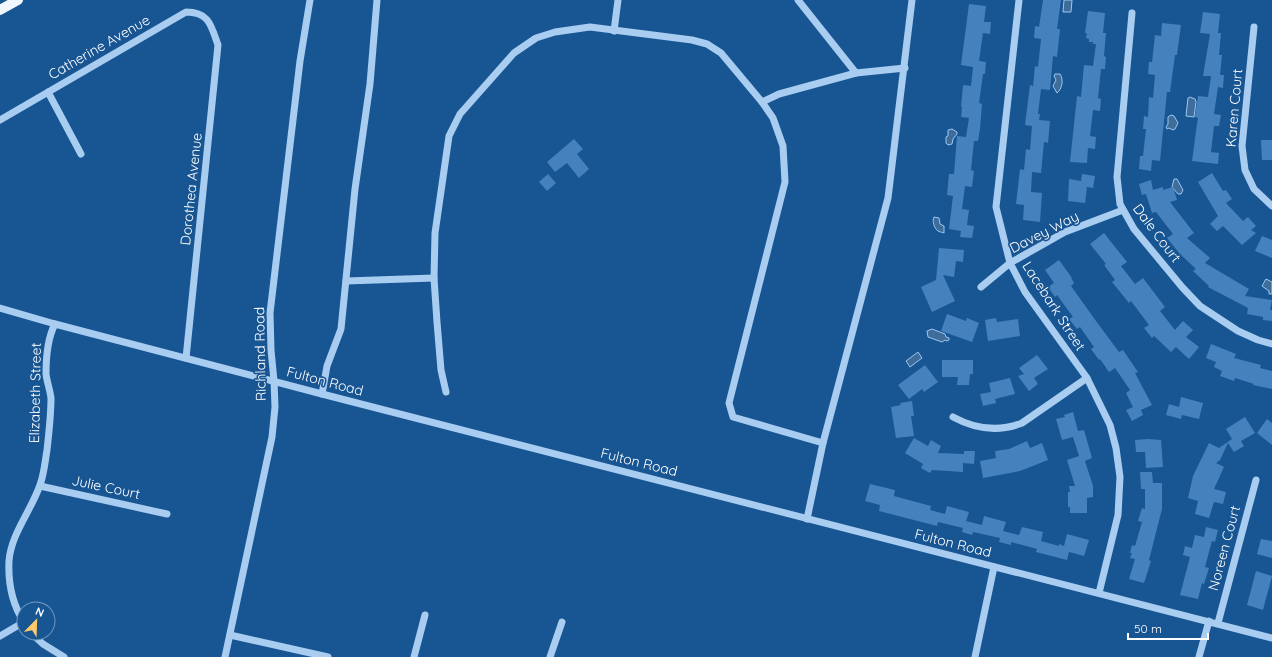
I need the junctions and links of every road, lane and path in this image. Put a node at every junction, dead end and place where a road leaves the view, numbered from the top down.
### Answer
1 (18, 0) edge
2 (310, 0) edge
3 (377, 0) edge
4 (618, 0) edge
5 (798, 0) edge
6 (912, 0) edge
7 (1019, 0) edge
8 (0, 10) edge
9 (1132, 13) dead end
10 (211, 24) joint
11 (1254, 27) dead end
12 (614, 31) junction
13 (905, 68) junction
14 (856, 73) junction
15 (48, 92) junction
16 (762, 102) junction
17 (0, 120) edge
18 (81, 154) dead end
19 (1272, 206) edge
20 (1124, 210) junction
21 (1010, 263) junction
22 (434, 278) junction
23 (346, 281) junction
24 (981, 287) dead end
25 (0, 308) edge
26 (55, 324) junction
27 (1272, 344) edge
28 (186, 358) junction
29 (1087, 378) junction
30 (274, 381) junction
31 (446, 392) dead end
32 (322, 394) junction
33 (953, 418) dead end
34 (823, 443) junction
35 (1256, 480) dead end
36 (40, 486) junction
37 (167, 514) dead end
38 (807, 519) junction
39 (994, 567) junction
40 (1099, 593) junction
41 (16, 609) edge
42 (425, 615) dead end
43 (1209, 621) junction
44 (562, 622) dead end
45 (1218, 623) junction
46 (16, 627) edge
47 (230, 635) junction
48 (0, 636) edge
49 (1272, 638) edge
50 (40, 641) edge
51 (64, 657) edge
52 (224, 657) edge
53 (328, 657) edge
54 (414, 657) edge
55 (550, 657) edge
56 (975, 657) edge
57 (1199, 657) edge

1 - 8 main road
2 - 30 street, Richland Road
3 - 23 street
4 - 12 street
5 - 14 street
6 - 13 street
7 - 21 street, Lacebark Street
9 - 20 street, Dale Court
10 - 15 street, Catherine Avenue
10 - 28 street, Dorothea Avenue
11 - 19 street, Karen Court
12 - 16 street
12 - 22 street
13 - 14 street
13 - 34 street
14 - 16 street
15 - 17 street, Catherine Avenue
15 - 18 street
16 - 34 street
20 - 21 street, Davey Way
20 - 27 street, Dale Court
21 - 24 street, Davey Way
21 - 29 street, Lacebark Street
22 - 23 street
22 - 31 street
23 - 32 street
25 - 26 street, Fulton Road
26 - 28 street, Fulton Road
26 - 36 street, Elizabeth Street
28 - 30 street, Fulton Road
29 - 33 street
29 - 40 street, Lacebark Street
30 - 32 street, Fulton Road
30 - 47 street, Richland Road
32 - 38 street, Fulton Road
34 - 38 street
35 - 45 street, Noreen Court
36 - 37 street, Julie Court
36 - 41 street, Elizabeth Street
38 - 39 street, Fulton Road
39 - 40 street, Fulton Road
39 - 56 street
40 - 43 street, Fulton Road
42 - 54 street
43 - 45 street, Fulton Road
43 - 57 street
44 - 55 street
45 - 49 street, Fulton Road
46 - 48 street
47 - 52 street, Richland Road
47 - 53 street
50 - 51 street

